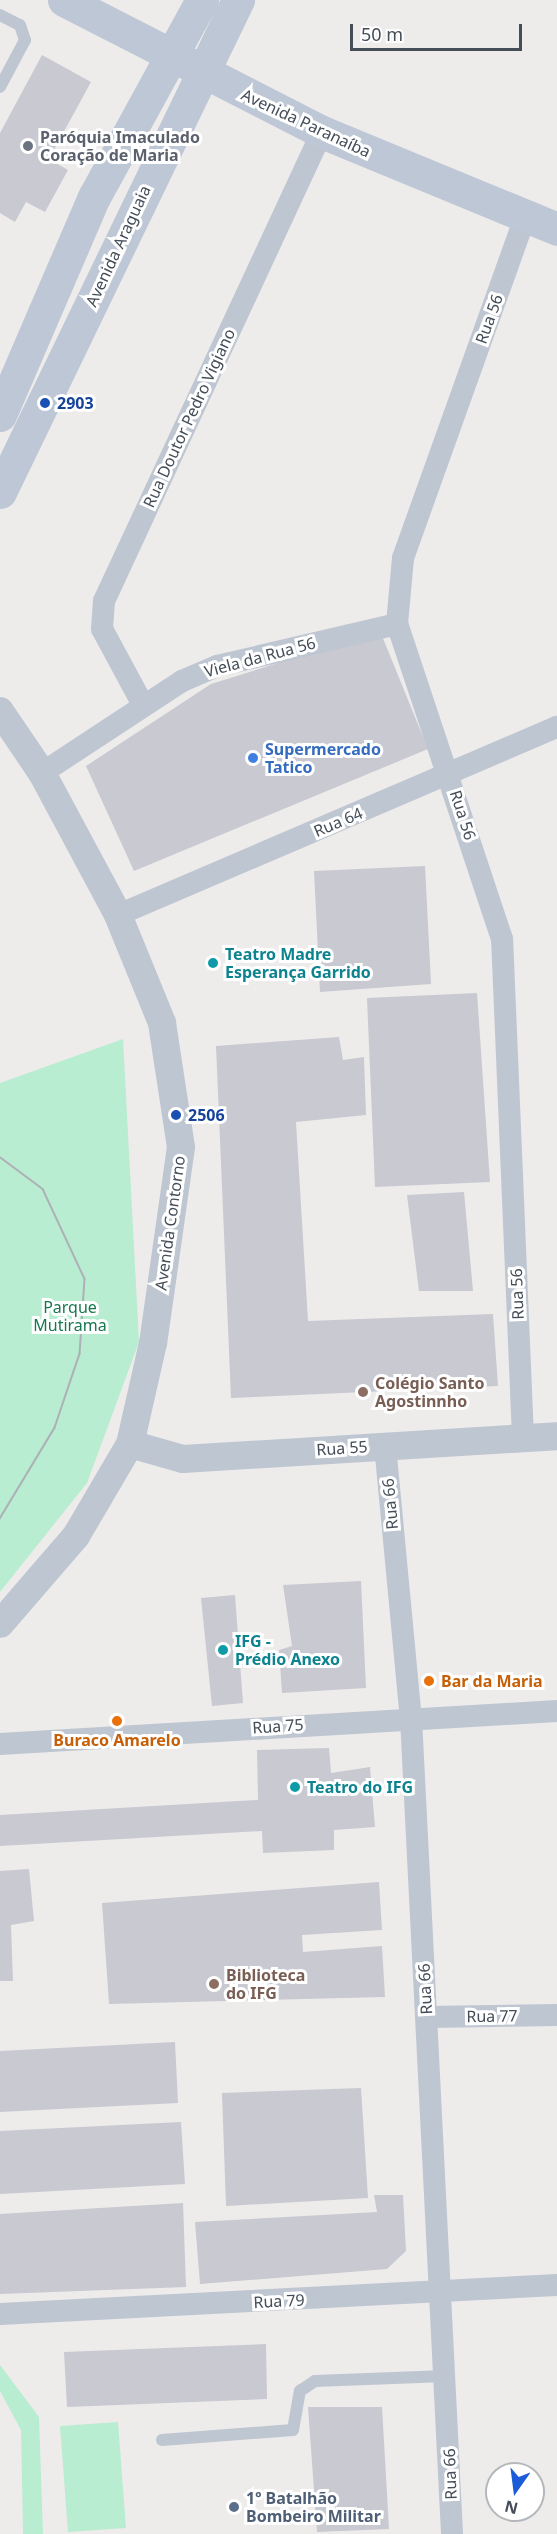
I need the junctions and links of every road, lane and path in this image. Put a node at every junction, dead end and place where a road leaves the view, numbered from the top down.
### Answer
1 (64, 0) edge
2 (202, 0) edge
3 (238, 0) edge
4 (0, 15) edge
5 (172, 56) junction
6 (204, 74) junction
7 (0, 87) edge
8 (322, 132) junction
9 (525, 217) junction
10 (557, 229) edge
11 (0, 415) edge
12 (0, 492) edge
13 (397, 624) junction
14 (143, 705) junction
15 (0, 711) edge
16 (557, 727) edge
17 (42, 773) junction
18 (450, 774) junction
19 (118, 915) junction
20 (557, 1436) edge
21 (523, 1438) junction
22 (130, 1444) junction
23 (385, 1444) junction
24 (0, 1624) edge
25 (557, 1711) edge
26 (411, 1718) junction
27 (0, 1744) edge
28 (557, 2015) edge
29 (427, 2017) junction
30 (557, 2285) edge
31 (441, 2294) junction
32 (0, 2314) edge
33 (446, 2376) junction
34 (162, 2440) dead end
35 (452, 2534) edge

1 - 5 main road, Avenida Paranaíba
2 - 5 main road
3 - 6 main road, Avenida Araguaia
4 - 7 lane
5 - 6 main road, Avenida Paranaíba
5 - 11 main road
6 - 8 main road, Avenida Paranaíba
6 - 12 main road, Avenida Araguaia
8 - 9 main road, Avenida Paranaíba
8 - 14 street, Rua Doutor Pedro Vigiano
9 - 10 main road, Avenida Paranaíba
9 - 13 street, Rua 56
13 - 14 street, Viela da Rua 56
13 - 18 street, Rua 56
14 - 17 street, Viela da Rua 56
15 - 17 street, Avenida Contorno
16 - 18 street, Rua 64
17 - 19 street, Avenida Contorno
18 - 19 street, Rua 64
18 - 21 street, Rua 56
19 - 22 street, Avenida Contorno
20 - 21 street, Rua 55
21 - 23 street, Rua 55
22 - 23 street, Rua 55
22 - 24 street, Avenida Contorno
23 - 26 street, Rua 66
25 - 26 street, Rua 75
26 - 27 street, Rua 75
26 - 29 street, Rua 66
28 - 29 street, Rua 77
29 - 31 street, Rua 66
30 - 31 street, Rua 79
31 - 32 street, Rua 79
31 - 33 street, Rua 66
33 - 34 lane
33 - 35 street, Rua 66

